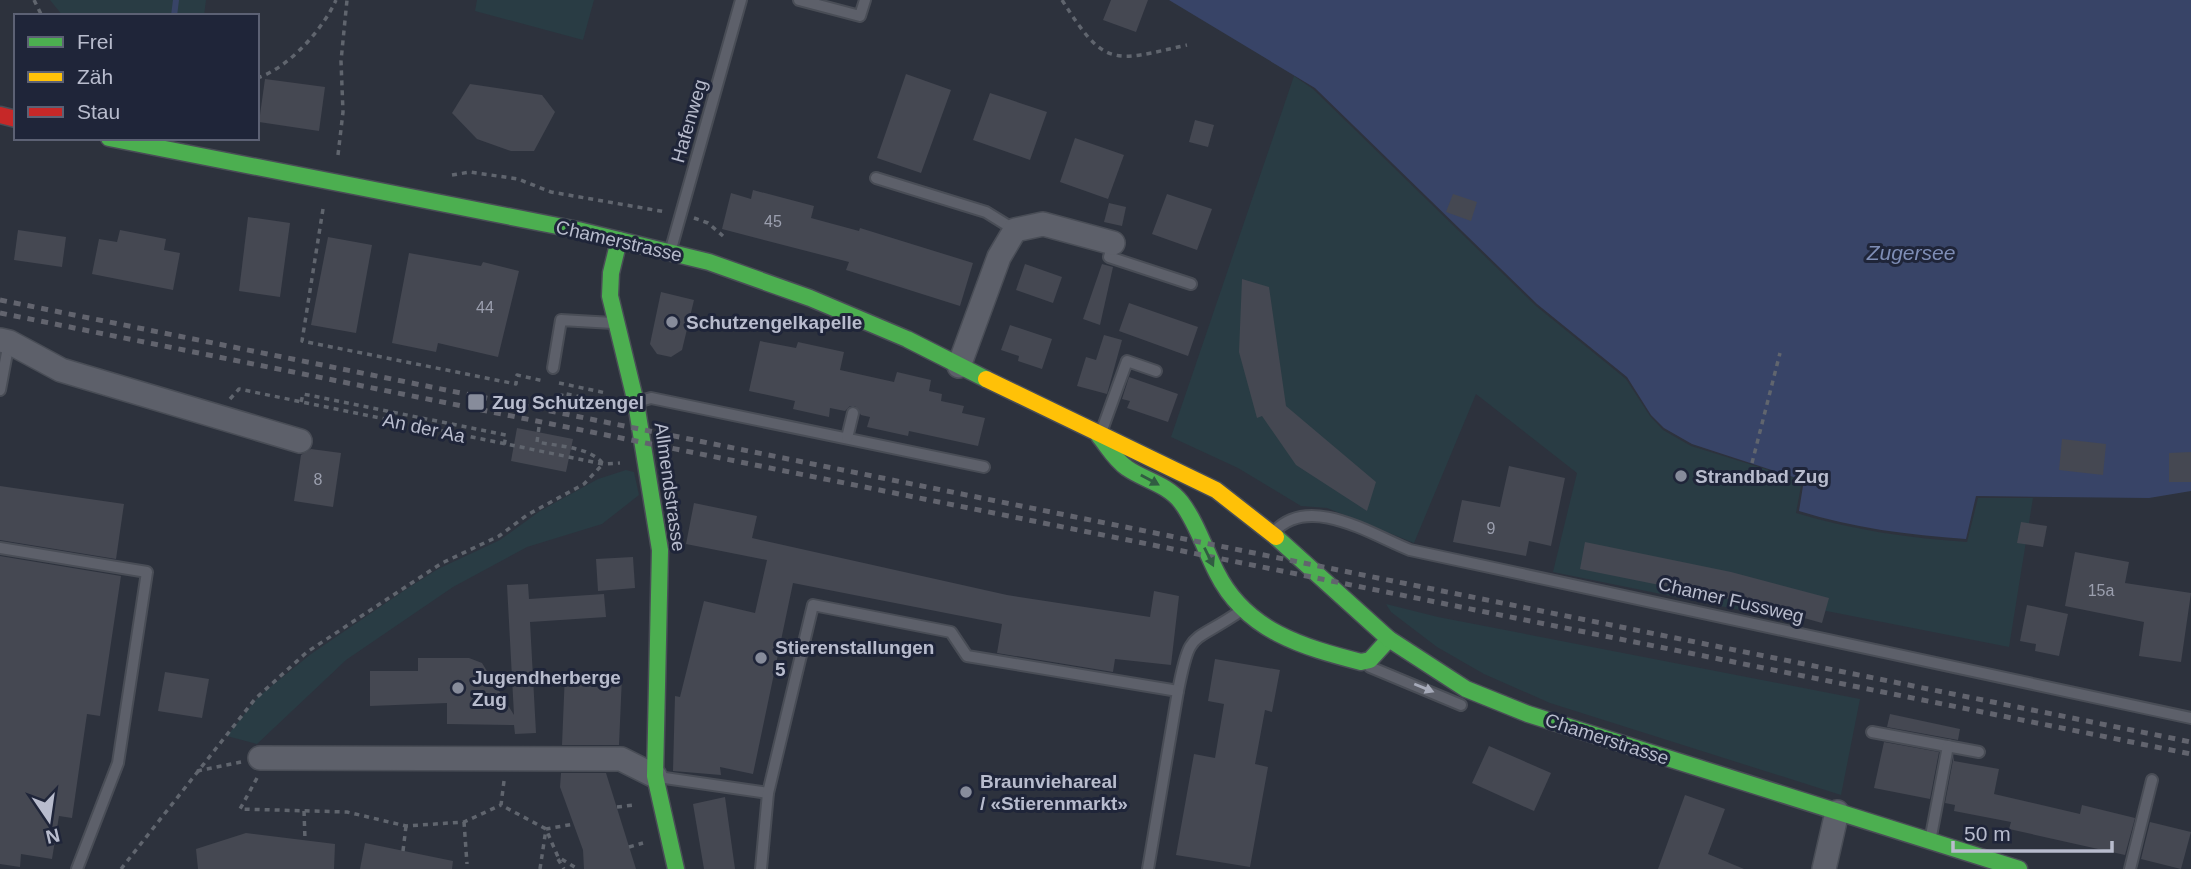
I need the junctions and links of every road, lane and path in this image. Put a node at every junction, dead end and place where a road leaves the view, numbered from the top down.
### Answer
1 (336, 0) edge
2 (347, 0) edge
3 (741, 0) edge
4 (799, 0) edge
5 (865, 0) edge
6 (1062, 0) edge
7 (1187, 45) dead end
8 (259, 77) edge
9 (119, 140) edge
10 (338, 158) dead end
11 (876, 178) dead end
12 (324, 207) dead end
13 (1015, 230) junction
14 (619, 240) junction
15 (1113, 243) joint
16 (670, 252) junction
17 (1191, 284) dead end
18 (616, 323) junction
19 (5, 341) edge
20 (1780, 353) dead end
21 (960, 366) junction
22 (552, 368) dead end
23 (1156, 371) dead end
24 (0, 390) edge
25 (301, 402) junction
26 (636, 403) junction
27 (559, 408) dead end
28 (853, 413) dead end
29 (215, 416) junction
30 (540, 427) dead end
31 (1099, 436) junction
32 (847, 438) junction
33 (300, 441) dead end
34 (504, 446) junction
35 (646, 463) junction
36 (603, 464) junction
37 (1752, 464) dead end
38 (984, 467) dead end
39 (1272, 534) junction
40 (0, 548) edge
41 (1241, 611) junction
42 (1390, 639) junction
43 (1361, 662) junction
44 (1178, 691) junction
45 (1468, 708) dead end
46 (2191, 718) edge
47 (1872, 732) dead end
48 (1948, 746) junction
49 (1979, 752) dead end
50 (264, 758) junction
51 (506, 758) junction
52 (195, 771) junction
53 (655, 776) junction
54 (2152, 780) dead end
55 (768, 793) junction
56 (501, 804) junction
57 (304, 811) junction
58 (464, 822) junction
59 (1834, 823) junction
60 (573, 824) dead end
61 (406, 826) junction
62 (546, 829) junction
63 (305, 840) dead end
64 (1930, 841) junction
65 (403, 851) dead end
66 (558, 857) junction
67 (467, 864) dead end
68 (77, 869) edge
69 (121, 869) edge
70 (540, 869) edge
71 (564, 869) edge
72 (578, 869) edge
73 (676, 869) edge
74 (761, 869) edge
75 (1148, 869) edge
76 (1824, 869) edge
77 (2019, 869) edge
78 (2130, 869) edge

1 - 8 path
2 - 10 path
3 - 16 lane, Hafenweg
4 - 5 lane
6 - 7 path
9 - 14 main road, Chamerstrasse
11 - 13 lane
12 - 27 path
13 - 15 street
13 - 21 street
14 - 16 main road, Chamerstrasse
14 - 18 main road, Allmendstrasse
15 - 17 lane
16 - 21 main road, Chamerstrasse
18 - 22 lane
18 - 26 main road, Allmendstrasse
19 - 24 lane
19 - 29 street
20 - 37 path
21 - 31 main road, Chamerstrasse
23 - 31 lane
25 - 29 path, An der Aa
25 - 34 path, An der Aa
25 - 34 path
26 - 32 lane
26 - 35 main road, Allmendstrasse
28 - 32 lane
29 - 33 street
30 - 36 path
31 - 39 main road, Chamerstrasse
31 -> 41 main road, Chamerstrasse
32 - 38 lane
34 - 36 path, An der Aa
35 - 36 path, An der Aa
35 - 53 main road, Allmendstrasse
36 - 52 path
39 - 42 main road, Chamerstrasse
39 - 46 lane, Chamer Fussweg
40 - 68 lane
41 - 43 main road, Chamerstrasse
41 - 44 lane
42 - 43 main road
42 - 59 main road, Chamerstrasse
43 -> 45 lane
44 - 55 lane
44 - 75 lane
47 - 48 lane
48 - 49 lane
48 - 64 lane
50 - 51 street
50 - 52 path
50 - 57 path
51 - 53 street
51 - 56 path
52 - 69 path
53 - 55 lane
53 - 73 main road, Allmendstrasse
54 - 78 lane
55 - 74 lane
56 - 58 path
56 - 62 path
57 - 61 path
57 - 63 path
58 - 61 path
58 - 67 path
59 - 64 main road, Chamerstrasse
59 - 76 street
60 - 62 path
61 - 65 path
62 - 66 path
62 - 70 path
64 - 77 main road, Chamerstrasse
66 - 71 path
66 - 72 path

